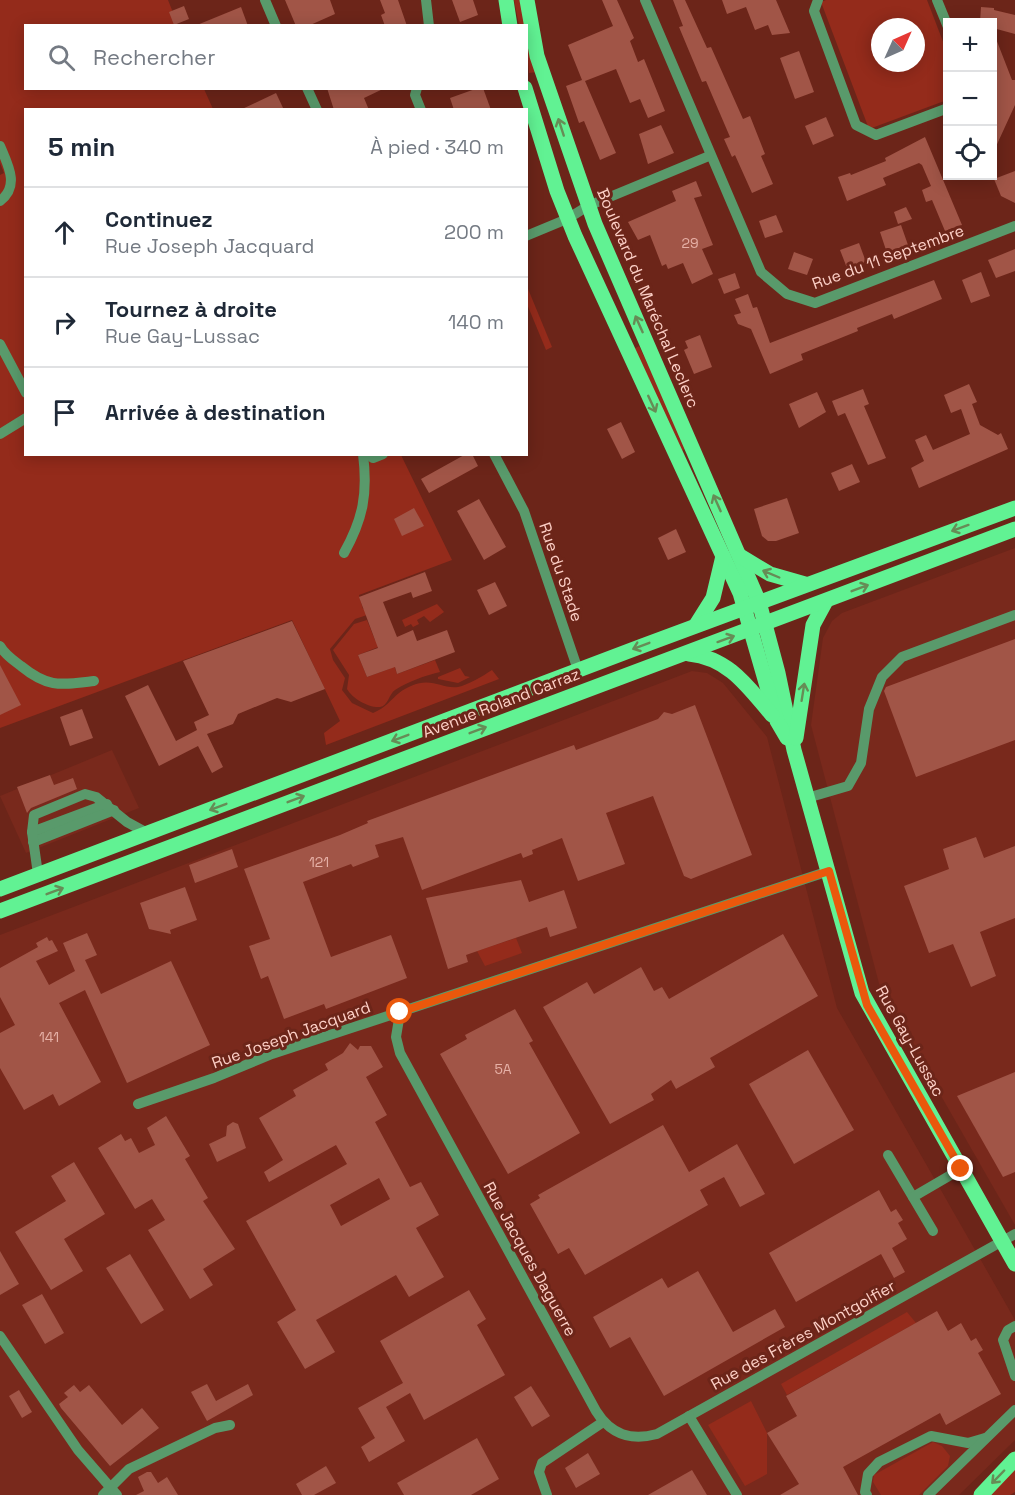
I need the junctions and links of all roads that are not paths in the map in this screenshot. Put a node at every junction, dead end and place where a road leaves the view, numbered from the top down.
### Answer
1 (266, 0) edge
2 (426, 0) edge
3 (506, 0) edge
4 (527, 0) edge
5 (645, 0) edge
6 (818, 0) edge
7 (937, 0) edge
8 (944, 18) edge
9 (275, 24) edge
10 (429, 24) edge
11 (510, 24) edge
12 (308, 90) edge
13 (416, 90) edge
14 (526, 90) edge
15 (316, 108) edge
16 (421, 108) edge
17 (943, 110) edge
18 (0, 146) edge
19 (709, 156) junction
20 (0, 201) edge
21 (588, 206) junction
22 (567, 219) junction
23 (1015, 226) edge
24 (528, 235) edge
25 (0, 344) edge
26 (24, 389) edge
27 (24, 419) edge
28 (0, 434) edge
29 (363, 456) edge
30 (495, 456) edge
31 (1015, 508) edge
32 (1015, 529) edge
33 (344, 553) dead end
34 (723, 556) junction
35 (740, 556) junction
36 (805, 584) junction
37 (826, 601) junction
38 (752, 604) junction
39 (1015, 615) edge
40 (766, 624) junction
41 (696, 626) junction
42 (751, 630) junction
43 (0, 646) edge
44 (686, 654) junction
45 (578, 670) junction
46 (94, 681) dead end
47 (777, 721) junction
48 (794, 750) junction
49 (807, 798) junction
50 (111, 807) junction
51 (33, 832) junction
52 (147, 833) junction
53 (829, 871) junction
54 (38, 874) junction
55 (0, 889) edge
56 (0, 911) edge
57 (400, 1012) junction
58 (138, 1104) dead end
59 (888, 1155) dead end
60 (961, 1169) junction
61 (913, 1197) junction
62 (933, 1231) dead end
63 (1008, 1237) edge
64 (1015, 1264) edge
65 (1015, 1326) edge
66 (0, 1336) edge
67 (1015, 1376) edge
68 (1015, 1410) edge
69 (689, 1416) junction
70 (603, 1422) junction
71 (230, 1425) dead end
72 (985, 1438) junction
73 (1015, 1460) edge
74 (110, 1492) edge
75 (547, 1495) edge
76 (738, 1495) edge
77 (867, 1495) edge
78 (928, 1495) edge
79 (981, 1495) edge

1 - 9 street
2 - 10 street
3 - 11 main road
21 -> 4 main road, Boulevard du Maréchal Leclerc
5 - 19 street, Rue du 11 Septembre
6 - 17 street
7 - 8 street
12 - 15 street
13 - 16 street
14 - 22 main road
18 - 20 street
19 - 21 street
19 - 23 street, Rue du 11 Septembre
21 - 22 street
35 -> 21 main road, Boulevard du Maréchal Leclerc
22 - 24 street
22 -> 34 main road
25 - 26 street
27 - 28 street
29 - 33 street
30 - 45 street, Rue du Stade
31 -> 36 main road, Avenue Roland Carraz
37 -> 32 main road, Avenue Roland Carraz
34 - 38 main road
34 - 41 main road
36 -> 35 main road
35 - 38 main road, Boulevard du Maréchal Leclerc
36 - 38 main road, Avenue Roland Carraz
37 - 40 main road, Avenue Roland Carraz
48 -> 37 main road
38 - 40 main road, Rue Gay-Lussac
38 - 41 main road, Avenue Roland Carraz
38 - 42 main road, Rue Gay-Lussac
39 - 49 street
40 - 42 main road, Avenue Roland Carraz
40 - 48 main road, Rue Gay-Lussac
41 -> 45 main road, Avenue Roland Carraz
44 -> 42 main road, Avenue Roland Carraz
42 - 47 main road, Rue Gay-Lussac
43 - 46 street
44 - 47 main road
56 -> 44 main road, Avenue Roland Carraz
45 -> 52 main road, Avenue Roland Carraz
47 - 48 main road, Rue Gay-Lussac
48 - 49 main road, Rue Gay-Lussac
49 - 53 main road, Rue Gay-Lussac
50 - 51 street
50 - 51 street
50 - 52 street
51 - 54 street
52 - 54 main road, Avenue Roland Carraz
53 - 57 street, Rue Joseph Jacquard
53 - 60 main road, Rue Gay-Lussac
54 - 55 main road, Avenue Roland Carraz
57 - 58 street, Rue Joseph Jacquard
57 - 70 street, Rue Jacques Daguerre
59 - 61 street
60 - 61 street
60 - 63 main road, Rue Gay-Lussac
61 - 62 street
63 - 64 main road, Rue Gay-Lussac
63 - 69 street, Rue des Frères Montgolfier
65 - 67 street
66 - 74 street
68 - 72 street
69 - 70 street, Rue des Frères Montgolfier
69 - 76 street
70 - 75 street
71 - 74 street
72 - 77 street
72 - 78 street
73 -> 79 main road

